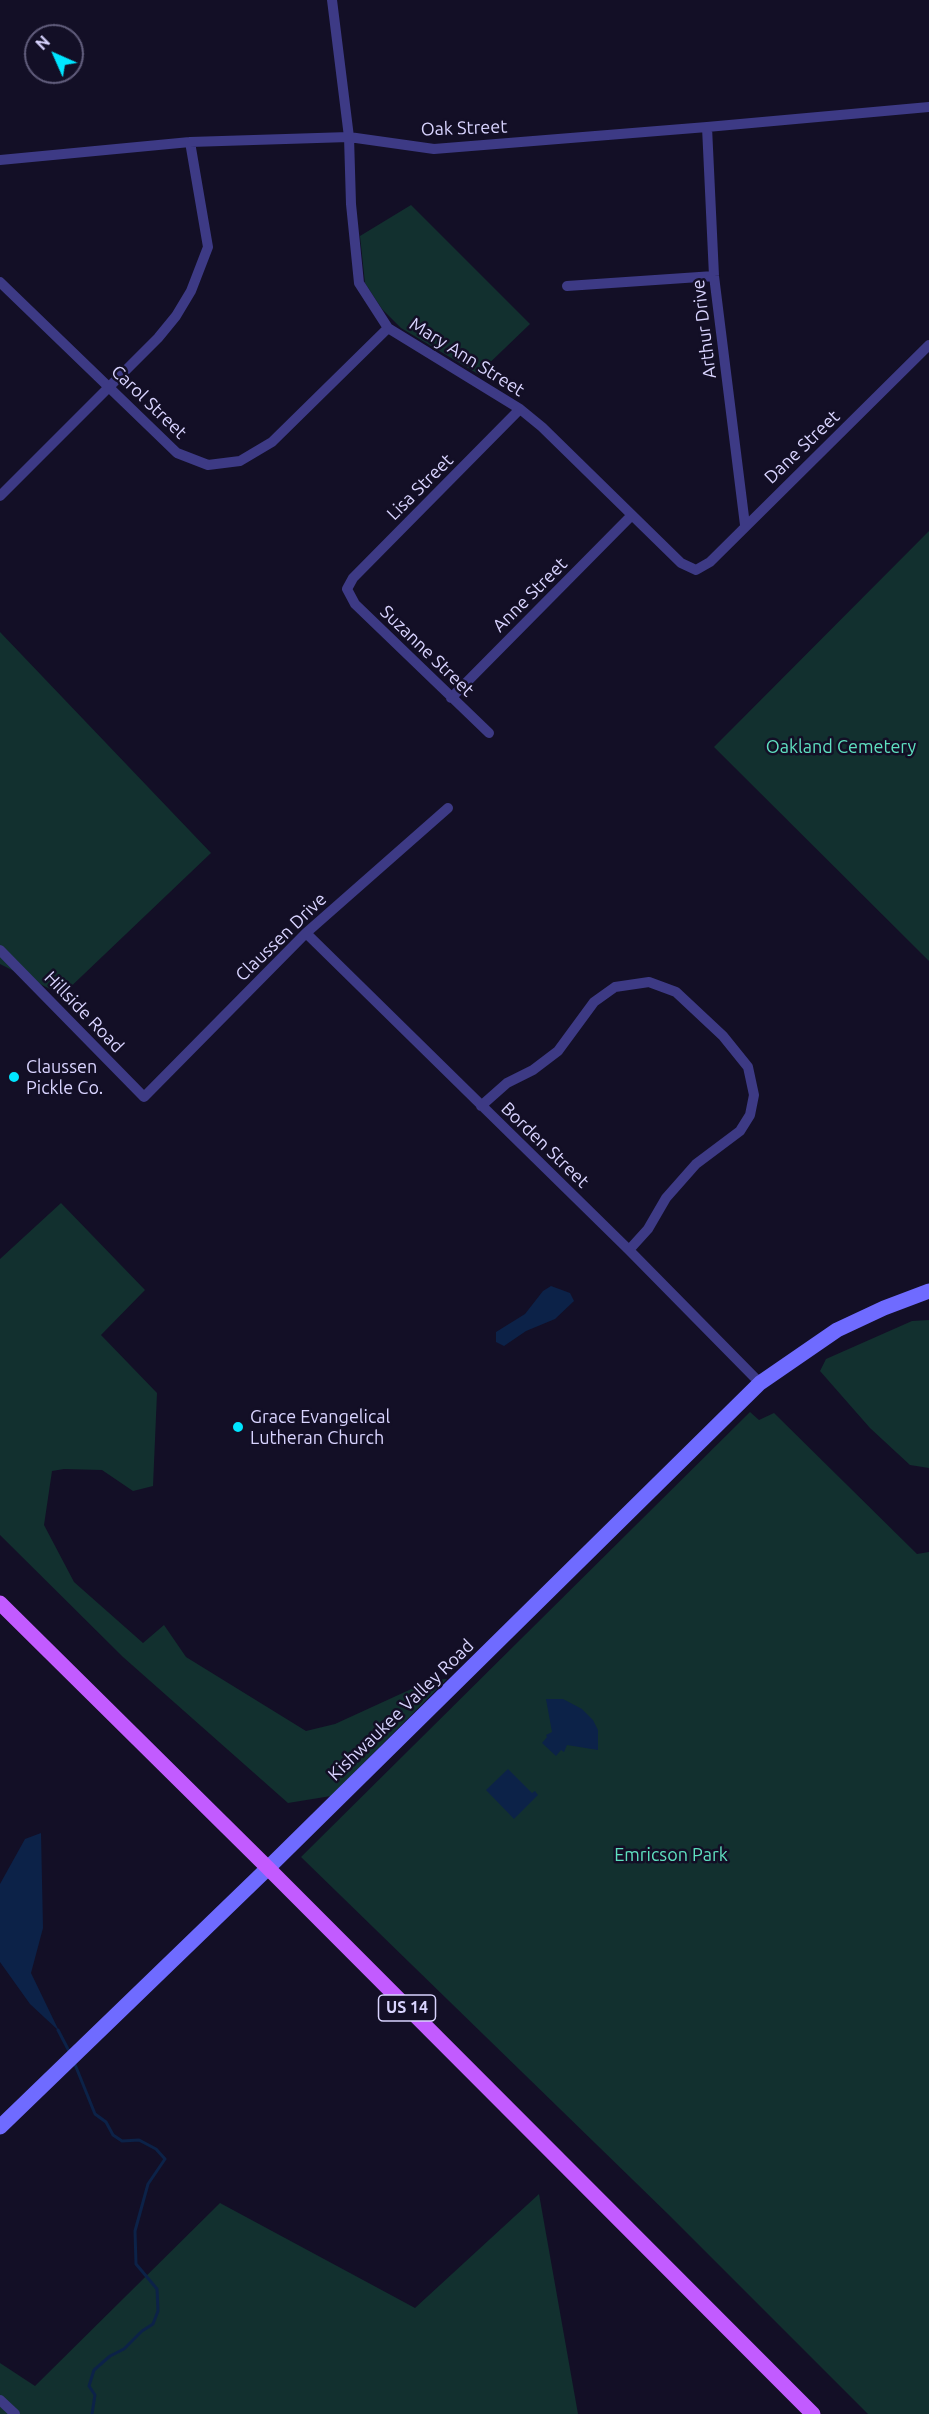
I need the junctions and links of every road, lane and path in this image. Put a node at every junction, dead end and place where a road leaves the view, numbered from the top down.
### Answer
1 (332, 0) edge
2 (929, 107) edge
3 (707, 128) junction
4 (349, 137) junction
5 (190, 142) junction
6 (0, 160) edge
7 (714, 276) junction
8 (0, 282) edge
9 (567, 286) dead end
10 (388, 328) junction
11 (929, 345) edge
12 (108, 386) junction
13 (520, 409) junction
14 (0, 496) edge
15 (632, 515) junction
16 (745, 525) junction
17 (696, 570) joint
18 (347, 589) joint
19 (451, 698) junction
20 (489, 733) dead end
21 (448, 808) dead end
22 (306, 933) junction
23 (0, 950) edge
24 (144, 1097) joint
25 (482, 1106) junction
26 (629, 1250) junction
27 (929, 1291) edge
28 (760, 1383) junction
29 (0, 1603) edge
30 (268, 1868) junction
31 (0, 2127) edge
32 (0, 2400) edge
33 (15, 2414) edge
34 (813, 2414) edge

1 - 4 street, Mary Ann Street
2 - 3 street, Oak Street
3 - 4 street, Oak Street
3 - 7 street, Arthur Drive
4 - 5 street, Oak Street
4 - 10 street, Mary Ann Street
5 - 6 street, Oak Street
5 - 12 street
7 - 9 street
7 - 16 street, Arthur Drive
8 - 12 street, Carol Street
10 - 12 street, Carol Street
10 - 13 street, Mary Ann Street
11 - 16 street, Dane Street
12 - 14 street
13 - 15 street, Mary Ann Street
13 - 18 street, Lisa Street
15 - 17 street, Mary Ann Street
15 - 19 street, Anne Street
16 - 17 street, Dane Street
18 - 19 street, Suzanne Street
19 - 20 street, Suzanne Street
21 - 22 street, Claussen Drive
22 - 24 street, Claussen Drive
22 - 25 street, Borden Street
23 - 24 street, Hillside Road
25 - 26 street, Borden Street
25 - 26 street
26 - 28 street, Borden Street
27 - 28 street, Kishwaukee Valley Road
28 - 30 street, Kishwaukee Valley Road
29 - 30 main road, US 14
30 - 31 street, Kishwaukee Valley Road
30 - 34 main road, US 14
32 - 33 street

